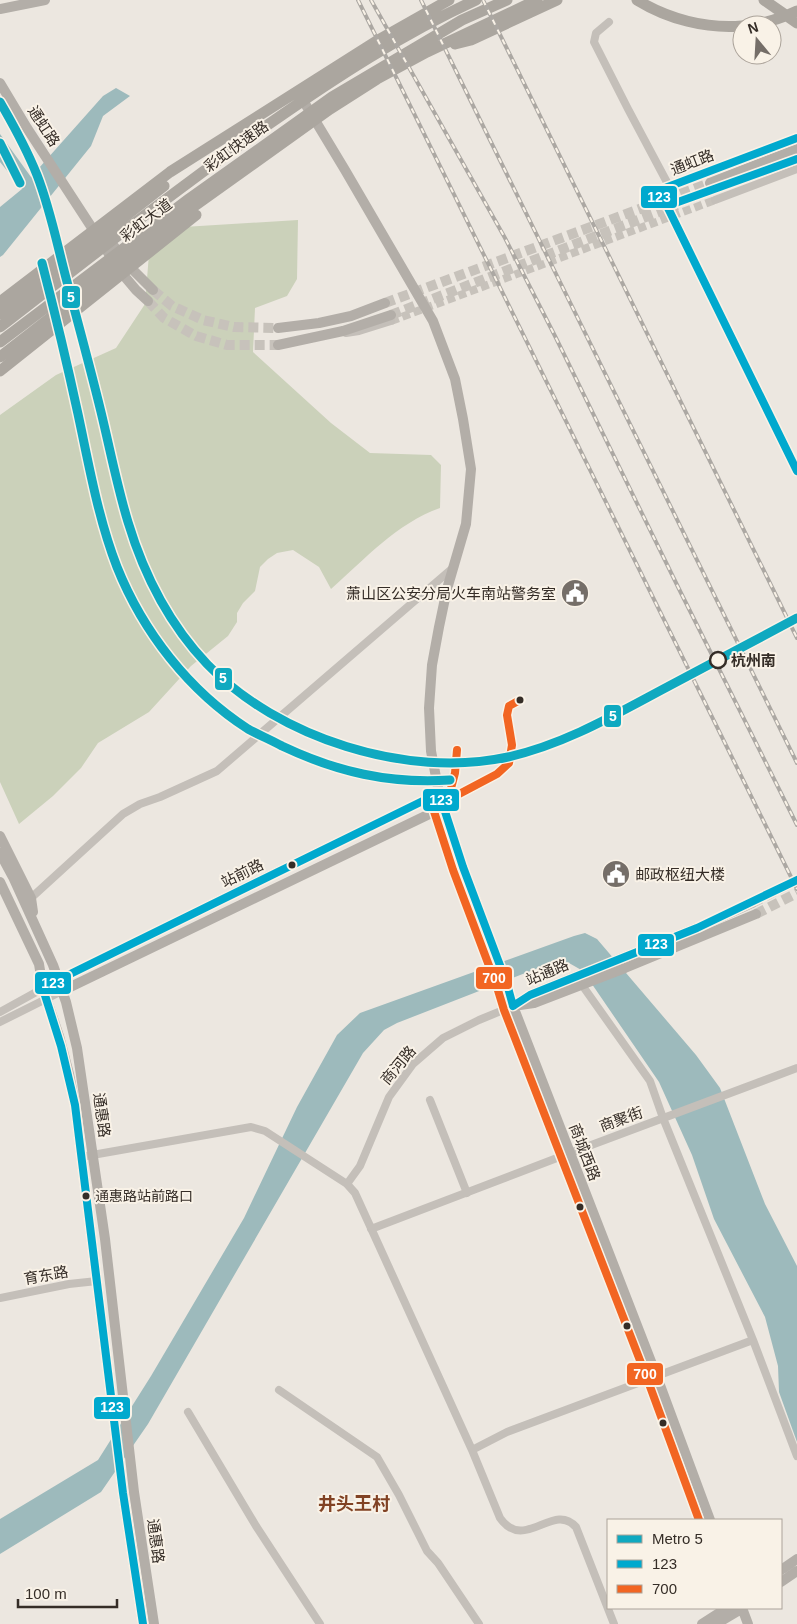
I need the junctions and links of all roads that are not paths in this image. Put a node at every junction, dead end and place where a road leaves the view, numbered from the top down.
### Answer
1 (46, 0) edge
2 (449, 0) edge
3 (476, 0) edge
4 (507, 0) edge
5 (537, 0) edge
6 (557, 0) edge
7 (637, 0) edge
8 (764, 0) edge
9 (0, 8) edge
10 (797, 12) edge
11 (782, 18) edge
12 (609, 22) dead end
13 (797, 23) edge
14 (732, 26) edge
15 (427, 52) junction
16 (0, 83) edge
17 (301, 97) joint
18 (314, 119) junction
19 (239, 129) junction
20 (797, 138) edge
21 (797, 149) edge
22 (264, 158) junction
23 (797, 160) edge
24 (797, 169) edge
25 (710, 183) tunnel mouth
26 (669, 186) junction
27 (715, 200) tunnel mouth
28 (104, 239) junction
29 (118, 260) junction
30 (153, 290) tunnel mouth
31 (148, 301) tunnel mouth
32 (0, 302) edge
33 (385, 303) tunnel mouth
34 (0, 316) edge
35 (391, 318) tunnel mouth
36 (0, 327) edge
37 (278, 328) tunnel mouth
38 (0, 342) edge
39 (278, 345) tunnel mouth
40 (0, 351) edge
41 (0, 357) edge
42 (0, 372) edge
43 (454, 567) junction
44 (439, 793) junction
45 (444, 807) junction
46 (0, 836) edge
47 (0, 854) edge
48 (0, 882) edge
49 (0, 891) edge
50 (31, 898) junction
51 (752, 903) tunnel mouth
52 (756, 914) tunnel mouth
53 (36, 928) junction
54 (24, 931) junction
55 (622, 964) junction
56 (58, 980) junction
57 (582, 985) junction
58 (43, 989) junction
59 (62, 991) junction
60 (47, 1000) junction
61 (513, 1006) junction
62 (0, 1012) edge
63 (0, 1022) edge
64 (797, 1068) edge
65 (430, 1100) dead end
66 (662, 1118) junction
67 (570, 1153) junction
68 (92, 1155) junction
69 (81, 1157) junction
70 (348, 1184) junction
71 (467, 1193) junction
72 (371, 1229) junction
73 (97, 1281) junction
74 (0, 1298) edge
75 (753, 1340) junction
76 (657, 1377) junction
77 (279, 1390) dead end
78 (188, 1412) dead end
79 (472, 1450) junction
80 (797, 1456) edge
81 (710, 1519) edge
82 (797, 1559) edge
83 (782, 1569) edge
84 (797, 1570) edge
85 (782, 1581) edge
86 (607, 1606) edge
87 (608, 1609) edge
88 (725, 1609) edge
89 (740, 1609) edge
90 (742, 1609) edge
91 (142, 1624) edge
92 (154, 1624) edge
93 (320, 1624) edge
94 (480, 1624) edge
95 (614, 1624) edge
96 (702, 1624) edge
97 (716, 1624) edge
98 (748, 1624) edge

1 - 9 main road
2 - 19 highway
3 - 36 highway, 彩虹快速路
4 - 38 highway, 彩虹快速路
5 - 15 highway
6 - 15 highway
7 - 14 highway
8 - 13 highway
10 - 11 highway
12 - 26 street
15 - 22 highway
16 - 28 main road, 通虹路
17 - 18 main road, 商城西路
17 - 28 main road, 彩虹大道
18 - 29 main road, 彩虹大道
18 - 43 main road, 商城西路
19 - 32 highway
19 - 34 highway
20 - 26 street, 通虹路
21 - 25 main road, 通虹路
22 - 41 highway
22 - 42 highway
23 - 26 street, 通虹路
24 - 27 street
28 - 29 main road, 通虹路
28 - 34 main road, 彩虹大道
29 - 30 main road, 通虹路
29 - 31 main road, 通虹路
29 - 40 main road, 彩虹大道
33 - 37 main road
35 - 39 main road
43 - 44 main road, 商城西路
43 - 50 street
44 - 45 main road, 商城西路
44 - 56 main road, 站前路
45 - 59 main road
45 - 61 main road, 商城西路
46 - 50 main road
47 - 53 main road, 通惠路
48 - 54 main road, 通惠路
49 - 54 main road
50 - 53 main road
51 - 55 main road, 站通路
52 - 55 main road, 站通路
53 - 56 main road, 通惠路
54 - 58 main road, 通惠路
55 - 57 main road, 站通路
55 - 61 main road, 站通路
56 - 58 street
56 - 59 main road, 通惠路
57 - 61 main road, 站通路
57 - 66 street
58 - 60 main road, 通惠路
58 - 62 street
59 - 60 street
59 - 68 main road, 通惠路
60 - 63 street
60 - 69 main road, 通惠路
61 - 67 main road, 商城西路
61 - 70 street, 商河路
64 - 66 street, 商聚街
65 - 71 street
66 - 67 street, 商聚街
66 - 75 street
67 - 71 street, 商聚街
67 - 76 main road, 商城西路
68 - 69 street
68 - 70 street
68 - 92 main road, 通惠路
69 - 73 main road, 通惠路
70 - 72 street
71 - 72 street, 商聚街
72 - 79 street
73 - 74 street, 育东路
73 - 91 main road, 通惠路
75 - 76 street
75 - 80 street
76 - 79 street
76 - 81 main road, 商城西路
77 - 94 street
78 - 93 street
79 - 86 street
82 - 83 main road
84 - 85 main road
87 - 95 street
88 - 96 main road
89 - 97 main road
90 - 98 main road

